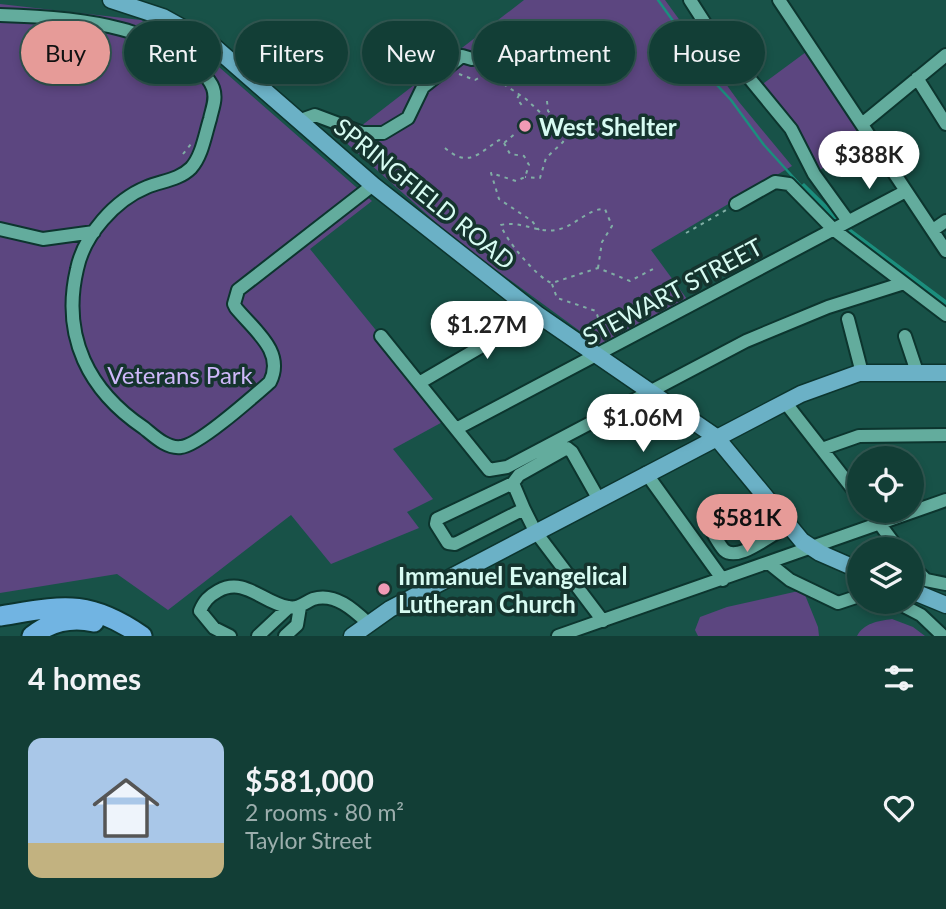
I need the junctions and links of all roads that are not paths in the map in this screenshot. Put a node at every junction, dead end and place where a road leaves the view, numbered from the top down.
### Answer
1 (111, 0) edge
2 (690, 0) edge
3 (779, 0) edge
4 (0, 15) edge
5 (946, 55) edge
6 (472, 59) dead end
7 (917, 78) junction
8 (945, 119) edge
9 (301, 120) junction
10 (862, 124) junction
11 (373, 185) junction
12 (906, 191) junction
13 (736, 204) road end
14 (848, 221) junction
15 (946, 221) edge
16 (0, 229) edge
17 (833, 229) junction
18 (933, 230) junction
19 (94, 232) junction
20 (946, 251) edge
21 (904, 284) junction
22 (537, 314) junction
23 (946, 315) edge
24 (848, 319) dead end
25 (381, 336) dead end
26 (905, 336) dead end
27 (595, 355) junction
28 (917, 372) junction
29 (862, 373) junction
30 (946, 373) edge
31 (419, 383) junction
32 (650, 392) junction
33 (785, 401) junction
34 (456, 429) junction
35 (946, 435) edge
36 (716, 438) junction
37 (822, 449) junction
38 (646, 473) junction
39 (847, 481) edge
40 (513, 483) junction
41 (598, 498) junction
42 (946, 500) edge
43 (762, 502) junction
44 (524, 509) junction
45 (881, 525) junction
46 (783, 529) junction
47 (535, 531) junction
48 (690, 535) junction
49 (890, 537) edge
50 (678, 544) dead end
51 (813, 549) junction
52 (770, 564) junction
53 (847, 565) edge
54 (924, 578) edge
55 (723, 580) junction
56 (946, 584) edge
57 (924, 597) edge
58 (847, 600) edge
59 (946, 605) edge
60 (295, 607) junction
61 (919, 614) edge
62 (0, 616) edge
63 (603, 621) junction
64 (365, 630) edge
65 (32, 636) edge
66 (120, 636) edge
67 (142, 636) edge
68 (230, 636) edge
69 (258, 636) edge
70 (285, 636) edge
71 (352, 636) edge
72 (558, 636) edge
73 (943, 636) edge

1 - 9 main road, SPRINGFIELD ROAD
2 - 14 street
3 - 10 street
4 - 19 street
5 - 7 street
6 - 9 street
7 - 8 street
7 - 10 street
9 - 11 main road, SPRINGFIELD ROAD
10 - 12 street
11 - 19 street
11 - 22 main road, SPRINGFIELD ROAD
12 - 14 street
12 - 18 street
13 - 17 street
14 - 17 street, STEWART STREET
15 - 18 street
16 - 19 street
17 - 21 street
17 - 27 street, STEWART STREET
18 - 20 street
21 - 23 street
21 - 32 street
22 - 27 main road, SPRINGFIELD ROAD
22 - 31 street
24 - 29 street
25 - 31 street
26 - 28 street
27 - 32 main road, SPRINGFIELD ROAD
27 - 34 street, STEWART STREET
28 - 29 main road
28 - 30 main road
29 - 33 main road
31 - 34 street
32 - 34 street
32 - 36 main road, SPRINGFIELD ROAD
33 - 36 main road
33 - 37 street
35 - 37 street
36 - 38 main road
36 - 43 main road, SPRINGFIELD ROAD
37 - 39 street
38 - 41 main road
38 - 48 street
40 - 41 street
40 - 44 street
40 - 44 street
41 - 47 main road
42 - 45 street
43 - 46 main road, SPRINGFIELD ROAD
43 - 46 street
44 - 47 street
45 - 49 street
45 - 51 street
46 - 51 main road, SPRINGFIELD ROAD
47 - 63 street
47 - 64 main road
48 - 50 street
48 - 55 street
51 - 52 street
51 - 53 main road, SPRINGFIELD ROAD
52 - 55 street
52 - 58 street
54 - 56 street
55 - 63 street
57 - 59 main road
60 - 64 street
60 - 68 street
60 - 69 street
60 - 70 street
61 - 73 street
62 - 67 highway
63 - 72 street
64 - 71 main road
65 - 66 highway

